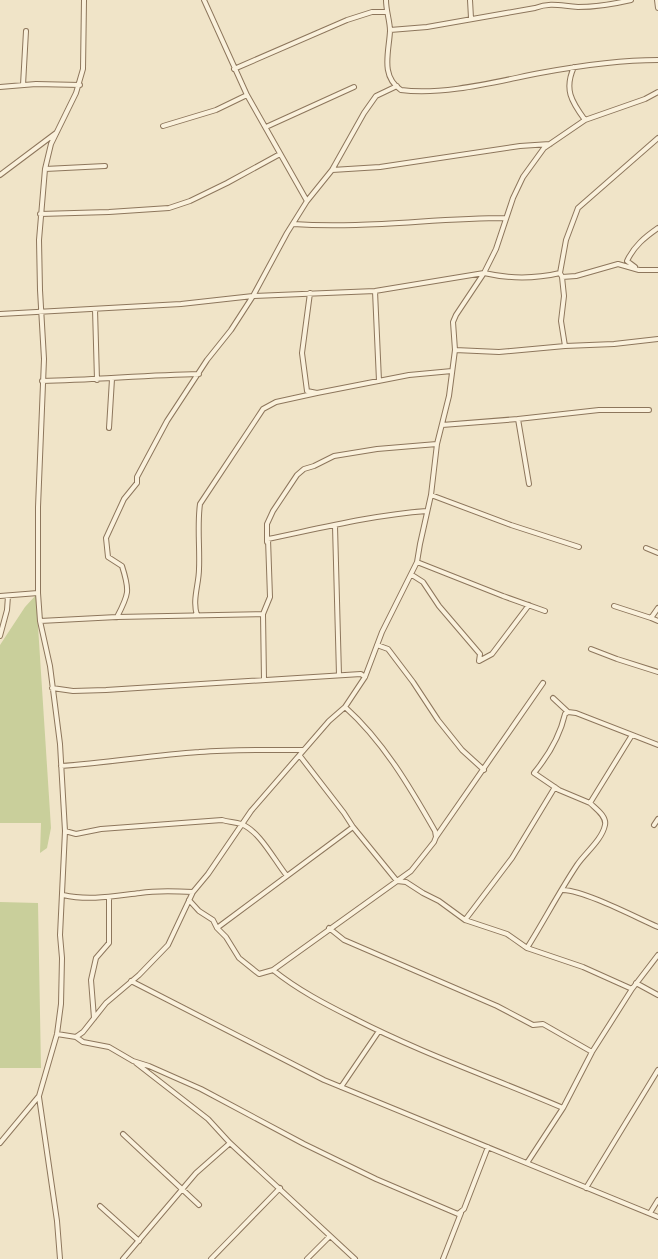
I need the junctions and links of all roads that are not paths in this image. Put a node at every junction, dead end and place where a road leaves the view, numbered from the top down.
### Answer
1 (84, 0) edge
2 (204, 0) edge
3 (386, 0) edge
4 (470, 0) edge
5 (631, 0) edge
6 (657, 0) edge
7 (554, 2) edge
8 (658, 8) edge
9 (386, 12) junction
10 (471, 18) junction
11 (390, 30) junction
12 (26, 31) dead end
13 (658, 60) edge
14 (574, 67) junction
15 (234, 69) junction
16 (23, 85) junction
17 (80, 85) junction
18 (397, 86) junction
19 (0, 87) edge
20 (354, 87) dead end
21 (658, 92) edge
22 (247, 95) junction
23 (585, 120) junction
24 (163, 126) dead end
25 (266, 127) junction
26 (57, 132) junction
27 (658, 138) edge
28 (51, 144) junction
29 (550, 144) junction
30 (39, 146) junction
31 (280, 154) junction
32 (105, 166) dead end
33 (45, 169) junction
34 (332, 170) junction
35 (0, 175) edge
36 (307, 201) junction
37 (40, 214) junction
38 (505, 218) junction
39 (293, 224) junction
40 (658, 228) edge
41 (627, 261) junction
42 (618, 264) junction
43 (639, 270) junction
44 (658, 270) edge
45 (484, 273) junction
46 (561, 275) junction
47 (375, 291) junction
48 (310, 293) junction
49 (253, 296) junction
50 (96, 309) junction
51 (41, 311) junction
52 (0, 314) edge
53 (658, 339) edge
54 (565, 346) junction
55 (455, 350) junction
56 (452, 371) junction
57 (199, 374) junction
58 (112, 379) junction
59 (97, 380) junction
60 (42, 381) junction
61 (379, 381) junction
62 (317, 393) junction
63 (649, 410) dead end
64 (518, 420) junction
65 (442, 425) junction
66 (109, 428) dead end
67 (437, 444) junction
68 (529, 484) dead end
69 (431, 495) junction
70 (427, 511) junction
71 (335, 526) junction
72 (268, 546) junction
73 (579, 548) dead end
74 (646, 548) dead end
75 (658, 553) edge
76 (417, 562) junction
77 (412, 575) junction
78 (38, 593) junction
79 (0, 596) edge
80 (8, 596) junction
81 (529, 605) junction
82 (614, 606) dead end
83 (658, 608) edge
84 (545, 610) dead end
85 (263, 614) junction
86 (197, 615) junction
87 (117, 617) junction
88 (651, 618) junction
89 (40, 621) junction
90 (658, 621) edge
91 (0, 636) edge
92 (377, 645) junction
93 (591, 649) dead end
94 (658, 672) edge
95 (339, 675) junction
96 (365, 677) junction
97 (264, 680) junction
98 (543, 683) dead end
99 (52, 688) junction
100 (553, 698) dead end
101 (345, 707) junction
102 (568, 712) junction
103 (632, 734) junction
104 (658, 745) edge
105 (303, 750) junction
106 (300, 756) junction
107 (61, 766) junction
108 (484, 770) junction
109 (555, 787) junction
110 (590, 803) junction
111 (658, 819) edge
112 (242, 824) junction
113 (654, 825) dead end
114 (353, 827) junction
115 (65, 831) junction
116 (436, 837) junction
117 (287, 876) junction
118 (397, 881) junction
119 (563, 890) junction
120 (193, 892) junction
121 (63, 895) junction
122 (109, 898) junction
123 (189, 900) junction
124 (465, 920) junction
125 (658, 927) edge
126 (217, 928) junction
127 (329, 928) junction
128 (527, 948) junction
129 (658, 955) edge
130 (273, 970) junction
131 (131, 981) junction
132 (636, 983) junction
133 (632, 989) junction
134 (658, 995) edge
135 (94, 1019) junction
136 (379, 1031) junction
137 (57, 1034) junction
138 (76, 1037) junction
139 (592, 1052) junction
140 (133, 1061) junction
141 (658, 1070) edge
142 (341, 1088) junction
143 (39, 1096) junction
144 (563, 1108) junction
145 (123, 1134) dead end
146 (0, 1143) edge
147 (230, 1143) junction
148 (488, 1147) junction
149 (527, 1163) junction
150 (280, 1188) junction
151 (586, 1188) junction
152 (182, 1189) junction
153 (658, 1200) edge
154 (199, 1205) dead end
155 (100, 1206) dead end
156 (461, 1212) junction
157 (650, 1214) junction
158 (658, 1217) edge
159 (330, 1236) junction
160 (139, 1241) junction
161 (60, 1259) edge
162 (122, 1259) edge
163 (211, 1259) edge
164 (307, 1259) edge
165 (355, 1259) edge
166 (443, 1259) edge

1 - 17 street
2 - 15 street
3 - 9 street
4 - 10 street
5 - 7 street
6 - 8 street
7 - 10 street
9 - 11 street
9 - 15 street
10 - 11 street
11 - 18 street
12 - 16 street
13 - 14 street
14 - 18 street
14 - 23 street
15 - 22 street
16 - 17 street
16 - 19 street
17 - 26 street
18 - 34 street
20 - 25 street
21 - 23 street
22 - 24 street
22 - 25 street
23 - 29 street
25 - 31 street
26 - 28 street
26 - 30 street
27 - 46 street
28 - 30 street
28 - 33 street
29 - 34 street
29 - 38 street
30 - 35 street
31 - 36 street
31 - 37 street
32 - 33 street
33 - 37 street
34 - 36 street
36 - 39 street
37 - 51 street
38 - 39 street
38 - 45 street
39 - 49 street
40 - 41 street
41 - 42 street
41 - 43 street
42 - 43 street
42 - 46 street
43 - 44 street
45 - 46 street
45 - 47 street
45 - 55 street
46 - 54 street
47 - 48 street
47 - 61 street
48 - 49 street
48 - 62 street
49 - 50 street
49 - 57 street
50 - 51 street
50 - 59 street
51 - 52 street
51 - 60 street
53 - 54 street
54 - 55 street
55 - 56 street
56 - 61 street
56 - 65 street
57 - 58 street
57 - 87 street
58 - 59 street
58 - 66 street
59 - 60 street
60 - 78 street
61 - 62 street
62 - 86 street
63 - 64 street
64 - 65 street
64 - 68 street
65 - 67 street
67 - 69 street
67 - 72 street
69 - 70 street
69 - 73 street
70 - 71 street
70 - 76 street
71 - 72 street
71 - 95 street
72 - 85 street
74 - 75 street
76 - 77 street
76 - 81 street
77 - 81 street
77 - 92 street
78 - 80 street
78 - 89 street
79 - 80 street
80 - 91 street
81 - 84 street
82 - 88 street
83 - 88 street
85 - 86 street
85 - 97 street
86 - 87 street
87 - 89 street
88 - 90 street
89 - 99 street
92 - 96 street
92 - 108 street
93 - 94 street
95 - 96 street
95 - 97 street
96 - 101 street
97 - 99 street
98 - 108 street
99 - 107 street
100 - 102 street
101 - 105 street
101 - 116 street
102 - 103 street
102 - 109 street
103 - 104 street
103 - 110 street
105 - 106 street
105 - 107 street
106 - 112 street
106 - 114 street
107 - 115 street
108 - 116 street
109 - 110 street
109 - 124 street
110 - 119 street
111 - 113 street
112 - 115 street
112 - 117 street
112 - 120 street
114 - 117 street
114 - 118 street
115 - 121 street
116 - 118 street
117 - 126 street
118 - 124 street
118 - 127 street
119 - 125 street
119 - 128 street
120 - 122 street
120 - 123 street
121 - 122 street
121 - 137 street
122 - 135 street
123 - 126 street
123 - 131 street
124 - 128 street
126 - 130 street
127 - 130 street
127 - 139 street
128 - 133 street
129 - 132 street
130 - 136 street
131 - 135 street
131 - 142 street
132 - 133 street
132 - 134 street
133 - 139 street
135 - 138 street
136 - 142 street
136 - 144 street
137 - 138 street
137 - 143 street
138 - 140 street
139 - 144 street
140 - 147 street
140 - 156 street
141 - 151 street
142 - 148 street
143 - 146 street
143 - 161 street
144 - 149 street
145 - 152 street
147 - 150 street
147 - 152 street
148 - 149 street
148 - 156 street
149 - 151 street
150 - 159 street
150 - 163 street
151 - 157 street
152 - 154 street
152 - 160 street
153 - 157 street
155 - 160 street
156 - 166 street
157 - 158 street
159 - 164 street
159 - 165 street
160 - 162 street

